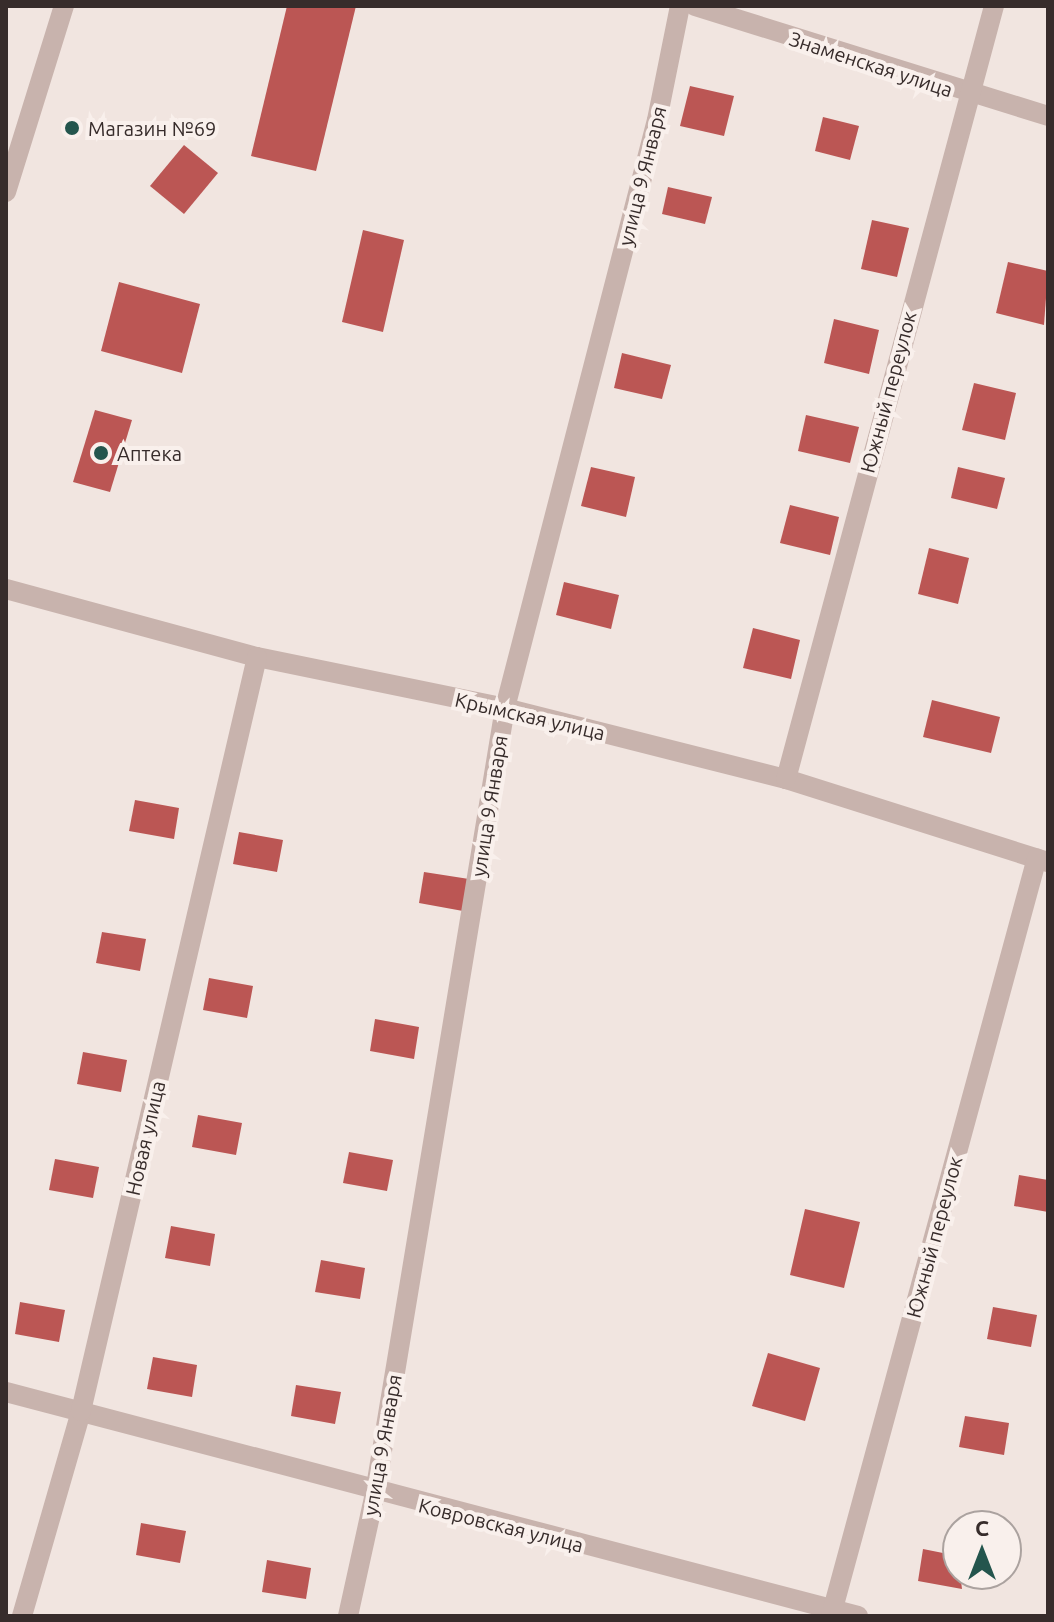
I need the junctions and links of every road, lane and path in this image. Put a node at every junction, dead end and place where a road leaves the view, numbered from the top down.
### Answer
1 (64, 6) edge
2 (680, 6) edge
3 (695, 6) edge
4 (994, 6) edge
5 (967, 96) junction
6 (1048, 116) edge
7 (7, 183) edge
8 (6, 589) edge
9 (257, 657) junction
10 (505, 708) junction
11 (786, 779) junction
12 (1042, 860) edge
13 (6, 1392) edge
14 (81, 1411) junction
15 (375, 1493) junction
16 (832, 1613) edge
17 (22, 1616) edge
18 (348, 1616) edge
19 (858, 1616) edge

1 - 7 street
2 - 10 street, улица 9 Января
3 - 5 street, Знаменская улица
4 - 5 street, Южный переулок
5 - 6 street, Знаменская улица
5 - 11 street, Южный переулок
8 - 9 street, Крымская улица
9 - 10 street, Крымская улица
9 - 14 street, Новая улица
10 - 11 street, Крымская улица
10 - 15 street, улица 9 Января
11 - 12 street, Крымская улица
12 - 16 street, Южный переулок
13 - 14 street, Ковровская улица
14 - 15 street, Ковровская улица
14 - 17 street, Новая улица
15 - 16 street, Ковровская улица
15 - 18 street, улица 9 Января
16 - 19 street, Ковровская улица

